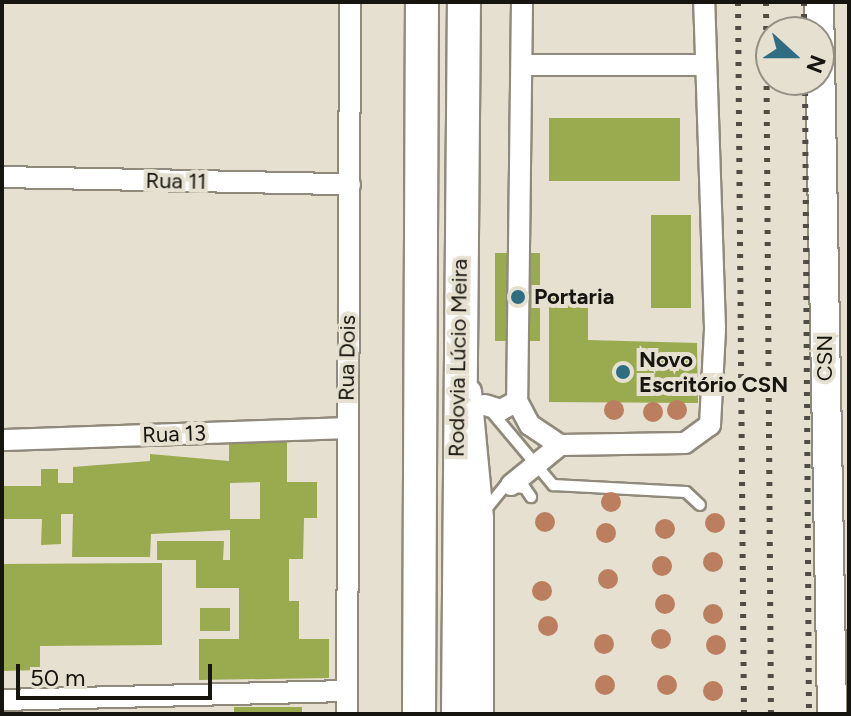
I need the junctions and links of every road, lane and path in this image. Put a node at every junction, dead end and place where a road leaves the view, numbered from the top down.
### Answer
1 (350, 2) edge
2 (422, 2) edge
3 (464, 2) edge
4 (522, 2) edge
5 (704, 2) edge
6 (819, 2) edge
7 (522, 65) junction
8 (705, 65) junction
9 (2, 177) edge
10 (350, 184) junction
11 (458, 354) junction
12 (470, 386) junction
13 (517, 401) junction
14 (485, 405) junction
15 (346, 428) junction
16 (2, 440) edge
17 (560, 445) junction
18 (534, 463) junction
19 (511, 485) junction
20 (531, 497) dead end
21 (700, 505) dead end
22 (483, 518) junction
23 (346, 691) junction
24 (2, 700) edge
25 (418, 711) edge
26 (347, 714) edge
27 (458, 714) edge
28 (483, 714) edge
29 (832, 714) edge

1 - 10 street, Rua Dois
2 - 25 main road, Rodovia Lúcio Meira
3 - 11 main road, Rodovia Lúcio Meira
4 - 7 street
5 - 8 street
6 - 29 street, CSN
7 - 8 street
7 - 13 street
8 - 17 street
9 - 10 street, Rua 11
10 - 15 street, Rua Dois
11 - 12 street
11 - 27 main road, Rodovia Lúcio Meira
12 - 14 lane
12 - 22 street
13 - 14 street
13 - 17 street
14 - 18 lane
15 - 16 street, Rua 13
15 - 23 street, Rua Dois
17 - 18 street
18 - 19 street
18 - 21 lane
19 - 20 lane
19 - 22 lane
22 - 28 street
23 - 24 street
23 - 26 street, Rua Dois

